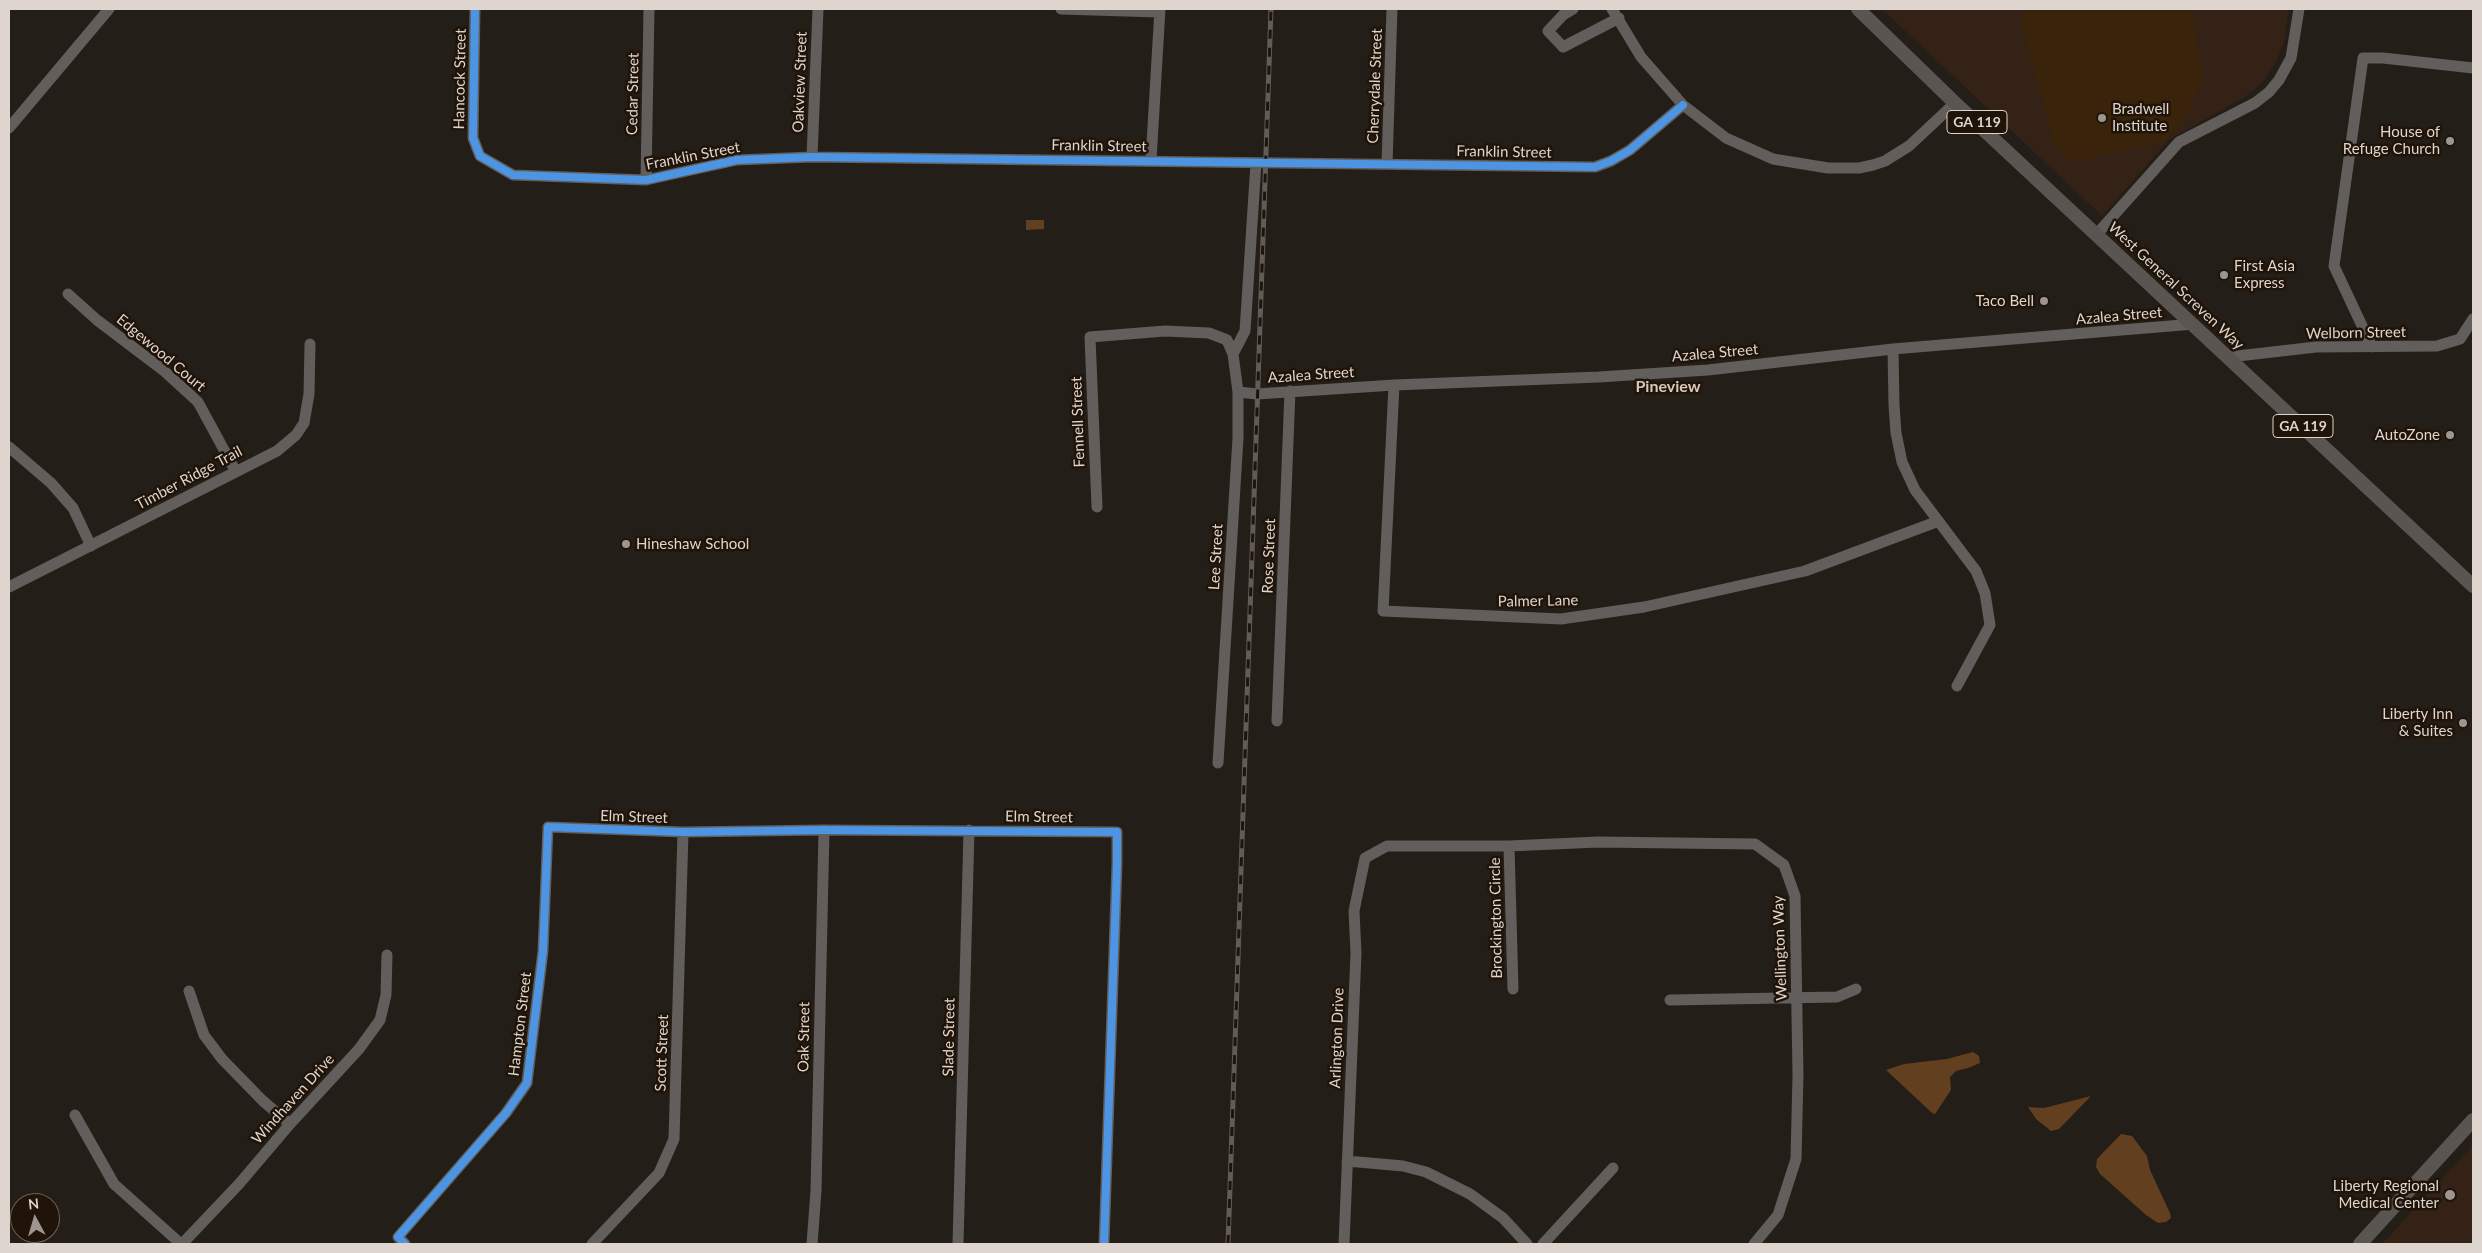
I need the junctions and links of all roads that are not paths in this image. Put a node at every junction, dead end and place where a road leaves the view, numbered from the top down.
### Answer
1 (109, 9) edge
2 (475, 9) edge
3 (649, 9) edge
4 (818, 9) edge
5 (1061, 9) edge
6 (1392, 9) edge
7 (1573, 9) edge
8 (1858, 9) edge
9 (2299, 9) edge
10 (1160, 10) edge
11 (1615, 14) edge
12 (2473, 68) edge
13 (1955, 103) junction
14 (1683, 105) junction
15 (9, 128) edge
16 (812, 157) junction
17 (1151, 160) junction
18 (1256, 163) junction
19 (1387, 164) junction
20 (500, 167) joint
21 (646, 180) junction
22 (2097, 234) junction
23 (68, 294) dead end
24 (2473, 319) edge
25 (2194, 324) junction
26 (310, 344) dead end
27 (2372, 347) junction
28 (1892, 350) junction
29 (1233, 354) junction
30 (2229, 358) junction
31 (1394, 385) junction
32 (1290, 391) junction
33 (1238, 392) junction
34 (9, 447) edge
35 (236, 472) junction
36 (1097, 507) dead end
37 (1936, 522) junction
38 (91, 546) junction
39 (2473, 586) edge
40 (9, 587) edge
41 (1957, 686) dead end
42 (1277, 721) dead end
43 (1218, 763) dead end
44 (548, 827) joint
45 (824, 830) junction
46 (969, 830) junction
47 (683, 832) junction
48 (1387, 846) joint
49 (1509, 846) junction
50 (387, 955) dead end
51 (1513, 989) dead end
52 (1856, 989) dead end
53 (189, 991) dead end
54 (1797, 999) junction
55 (1670, 1000) dead end
56 (75, 1115) dead end
57 (2473, 1120) edge
58 (290, 1124) junction
59 (1347, 1161) junction
60 (1613, 1168) dead end
61 (402, 1240) edge
62 (182, 1244) edge
63 (592, 1244) edge
64 (812, 1244) edge
65 (958, 1244) edge
66 (1104, 1244) edge
67 (1344, 1244) edge
68 (1527, 1244) edge
69 (1543, 1244) edge
70 (1754, 1244) edge
71 (2360, 1244) edge

1 - 15 street
2 - 20 street, Hancock Street
3 - 21 street, Cedar Street
4 - 16 street, Oakview Street
5 - 10 street
6 - 19 street, Cherrydale Street
7 - 11 street
8 - 13 main road, West General Screven Way / GA 119
9 - 22 street
10 - 17 street
11 - 14 street
12 - 27 street
13 - 14 street
13 - 22 main road, West General Screven Way / GA 119
14 - 19 street, Franklin Street
16 - 17 street, Franklin Street
16 - 21 street, Franklin Street
17 - 18 street, Franklin Street
18 - 19 street, Franklin Street
18 - 29 street
20 - 21 street, Franklin Street
22 - 25 main road, West General Screven Way / GA 119
23 - 35 street, Edgewood Court
24 - 27 street, Welborn Street
25 - 28 street, Azalea Street
25 - 30 main road, West General Screven Way / GA 119
26 - 35 street, Timber Ridge Trail
27 - 30 street, Welborn Street
28 - 31 street, Azalea Street
28 - 37 street
29 - 33 street, Lee Street
29 - 36 street, Fennell Street
30 - 39 main road, West General Screven Way / GA 119
31 - 32 street, Azalea Street
31 - 37 street, Palmer Lane
32 - 33 street, Azalea Street
32 - 42 street, Rose Street
33 - 43 street, Lee Street
34 - 38 street
35 - 38 street, Timber Ridge Trail
37 - 41 street
38 - 40 street, Timber Ridge Trail
44 - 47 street, Elm Street
44 - 61 street, Hampton Street
45 - 46 street, Elm Street
45 - 47 street, Elm Street
45 - 64 street, Oak Street
46 - 65 street, Slade Street
46 - 66 street, Elm Street
47 - 63 street, Scott Street
48 - 49 street, Wellington Way
48 - 59 street, Arlington Drive
49 - 51 street, Brockington Circle
49 - 54 street, Wellington Way
50 - 58 street, Windhaven Drive
52 - 54 street
53 - 58 street
54 - 55 street
54 - 70 street, Wellington Way
56 - 62 street
57 - 71 main road
58 - 62 street, Windhaven Drive
59 - 67 street, Arlington Drive
59 - 68 street
60 - 69 street

